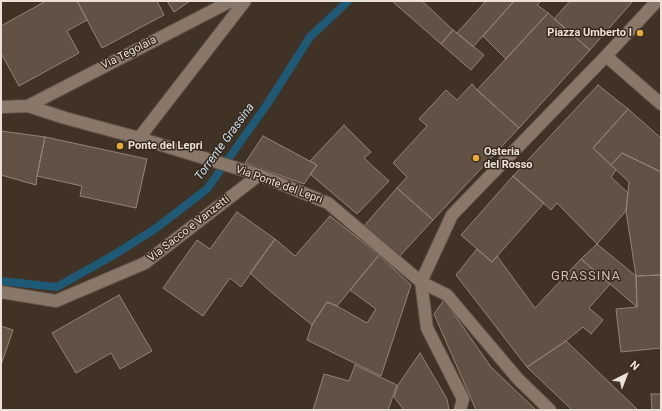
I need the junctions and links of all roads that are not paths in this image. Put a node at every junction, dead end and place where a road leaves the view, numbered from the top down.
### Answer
1 (231, 1) edge
2 (245, 1) edge
3 (657, 1) edge
4 (606, 56) junction
5 (661, 104) edge
6 (28, 106) junction
7 (1, 107) edge
8 (138, 138) junction
9 (259, 175) junction
10 (421, 282) junction
11 (1, 292) edge
12 (460, 410) edge
13 (550, 410) edge

1 - 6 street, Via Tegolaia
2 - 8 street
3 - 4 street
4 - 5 street
4 - 10 street
6 - 7 street
6 - 8 street, Via Ponte del Lepri
8 - 9 street, Via Ponte del Lepri
9 - 10 street, Via Ponte del Lepri
9 - 11 street, Via Sacco e Vanzetti
10 - 12 street
10 - 13 street, Via Ponte del Lepri

